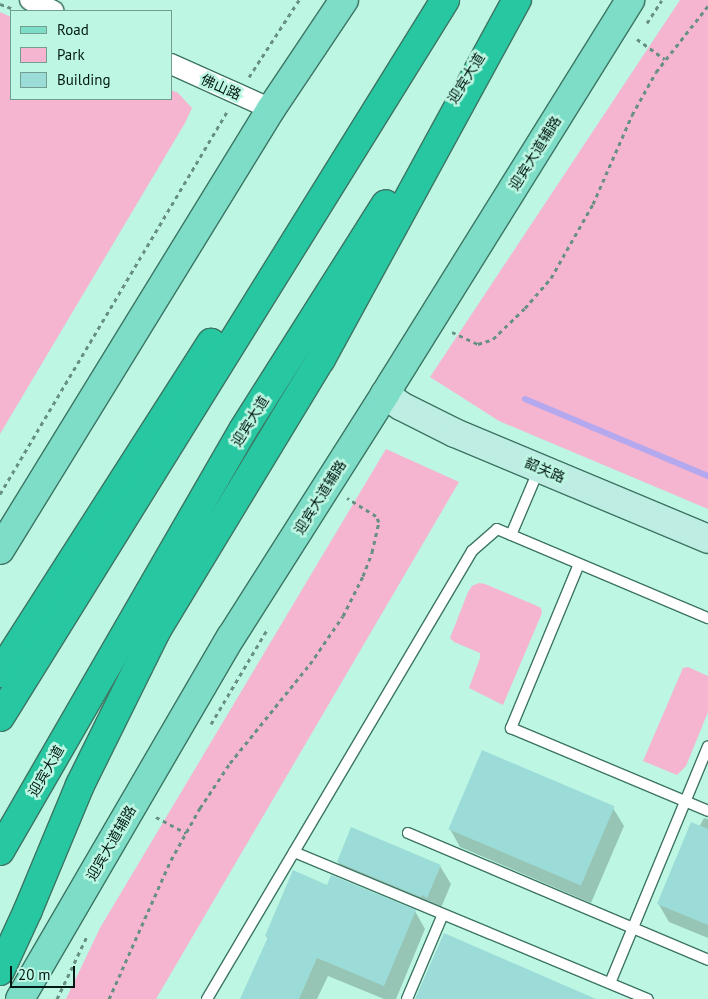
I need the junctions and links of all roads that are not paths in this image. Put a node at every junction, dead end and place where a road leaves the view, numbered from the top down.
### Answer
1 (30, 0) edge
2 (344, 0) edge
3 (444, 0) edge
4 (516, 0) edge
5 (630, 0) edge
6 (52, 10) edge
7 (172, 64) edge
8 (271, 109) junction
9 (386, 394) junction
10 (540, 468) junction
11 (511, 535) junction
12 (708, 539) edge
13 (0, 550) edge
14 (579, 564) junction
15 (708, 618) edge
16 (0, 673) edge
17 (0, 717) edge
18 (708, 746) edge
19 (685, 802) junction
20 (708, 811) edge
21 (408, 833) dead end
22 (0, 851) edge
23 (294, 852) junction
24 (444, 914) junction
25 (633, 928) junction
26 (708, 960) edge
27 (0, 971) edge
28 (610, 983) junction
29 (625, 995) edge
30 (20, 999) edge
31 (207, 999) edge
32 (407, 999) edge
33 (648, 999) edge

1 - 6 street
2 - 8 main road
3 - 16 highway
3 - 17 highway
4 - 22 highway, 迎宾大道
4 - 27 highway
5 - 9 main road, 迎宾大道辅路
7 - 8 street, 佛山路
8 - 13 main road
9 - 10 street, 韶关路
9 - 30 main road, 迎宾大道辅路
10 - 11 lane
10 - 12 street, 韶关路
11 - 14 lane
11 - 23 lane
14 - 15 lane
14 - 19 lane
18 - 19 lane
19 - 20 lane
19 - 25 lane
21 - 25 lane
23 - 24 lane
23 - 31 lane
24 - 28 lane
24 - 32 lane
25 - 26 lane
25 - 28 lane
28 - 29 lane
29 - 33 lane

